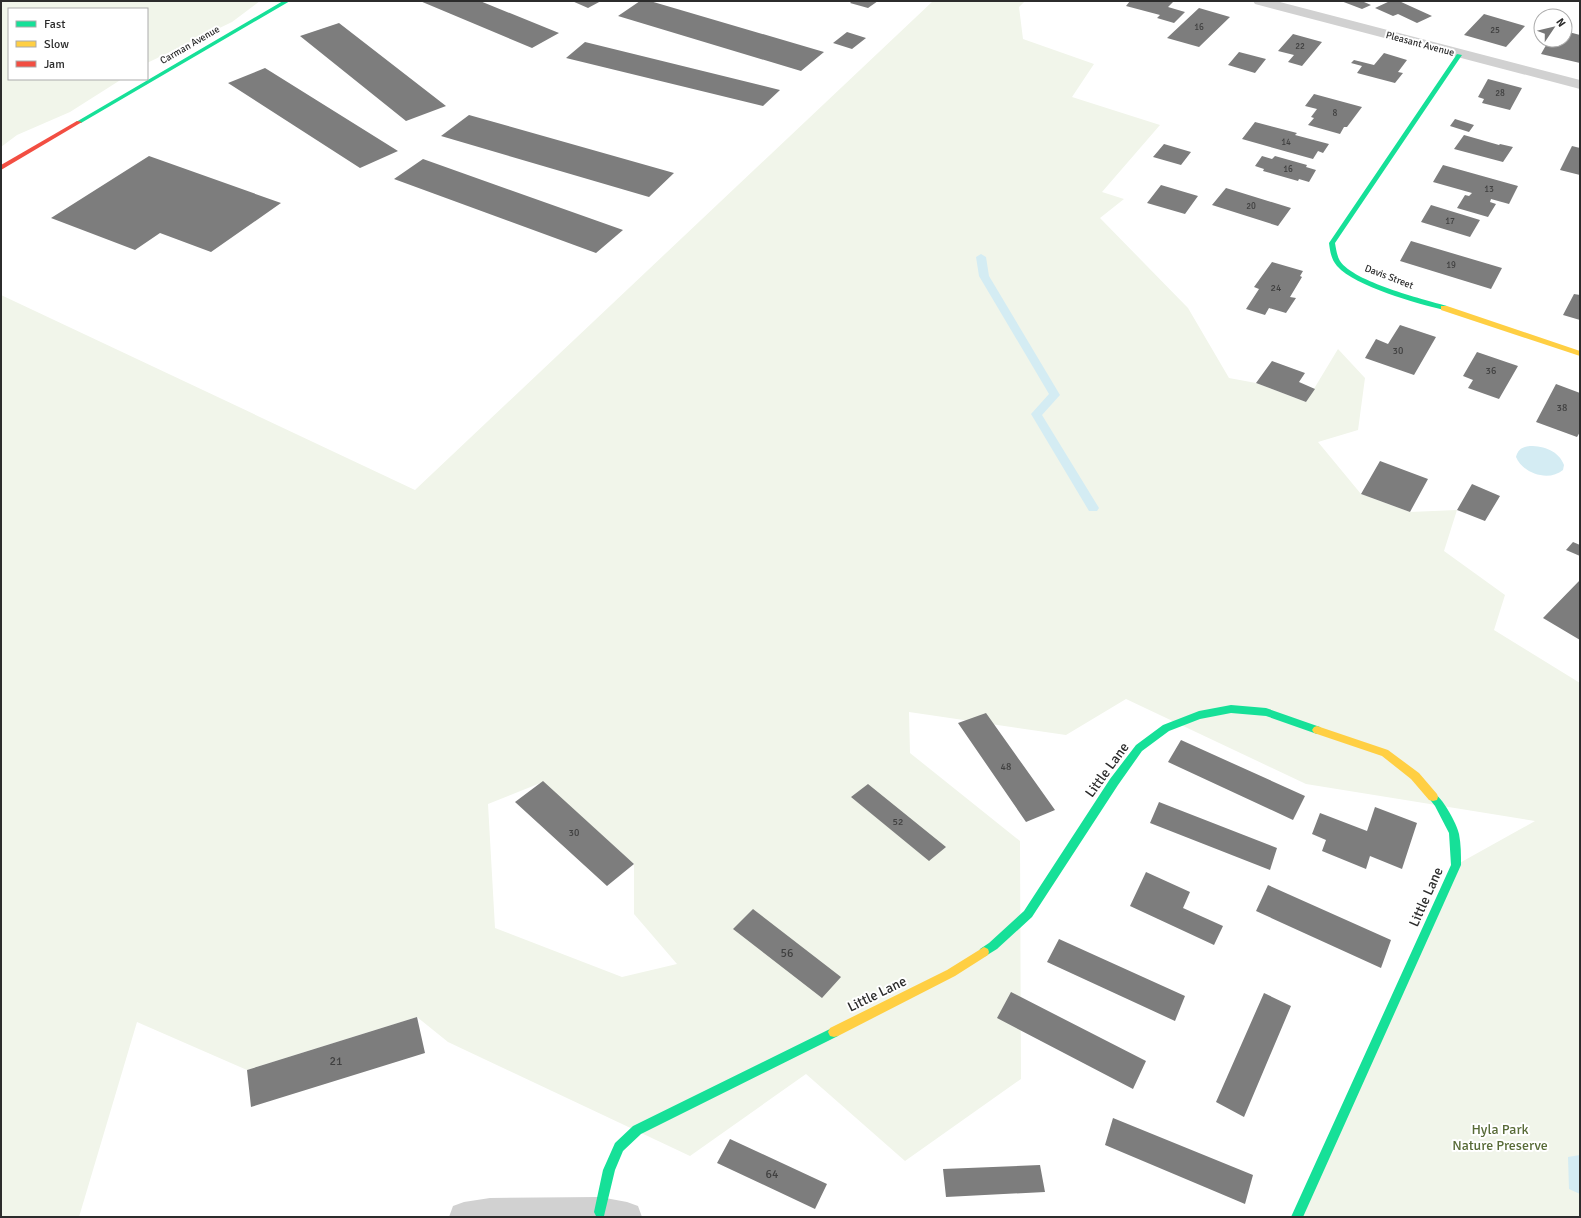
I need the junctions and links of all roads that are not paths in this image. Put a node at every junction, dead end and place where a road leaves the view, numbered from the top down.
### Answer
1 (287, 1) edge
2 (1260, 1) edge
3 (1460, 55) junction
4 (1580, 85) edge
5 (1, 168) edge
6 (1580, 354) edge
7 (613, 1214) edge
8 (464, 1217) edge
9 (1297, 1217) edge

1 - 5 street, Carman Avenue
2 - 3 street, Pleasant Avenue
3 - 4 street, Pleasant Avenue
3 - 6 street, Davis Street
7 - 8 street
7 - 9 street, Little Lane

